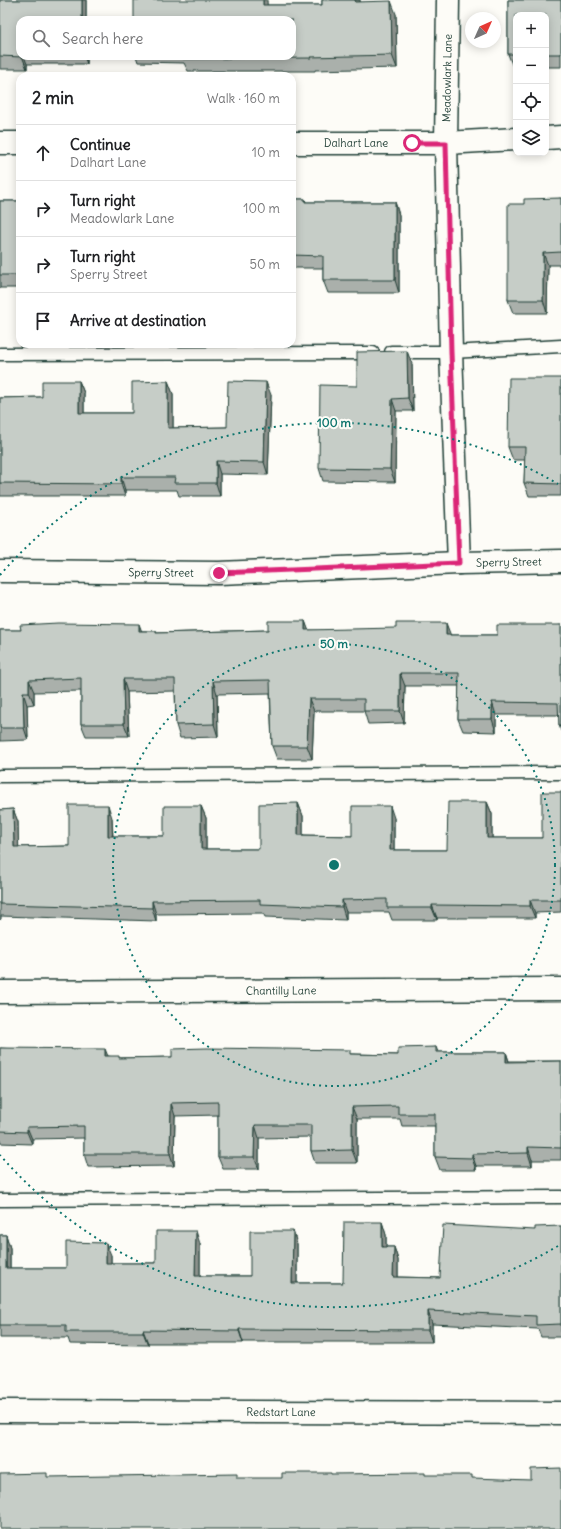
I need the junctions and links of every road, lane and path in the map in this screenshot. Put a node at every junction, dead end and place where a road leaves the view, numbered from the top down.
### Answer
1 (448, 0) edge
2 (561, 137) edge
3 (549, 138) edge
4 (513, 139) edge
5 (0, 143) edge
6 (16, 143) edge
7 (296, 143) edge
8 (446, 143) junction
9 (561, 346) edge
10 (451, 352) junction
11 (0, 354) edge
12 (561, 561) edge
13 (459, 563) junction
14 (0, 571) edge
15 (561, 774) edge
16 (0, 776) edge
17 (561, 989) edge
18 (0, 992) edge
19 (561, 1197) edge
20 (0, 1200) edge
21 (0, 1411) edge
22 (561, 1413) edge

1 - 8 street, Meadowlark Lane
2 - 3 street
4 - 8 street, Dalhart Lane
5 - 6 street
7 - 8 street, Dalhart Lane
8 - 10 street, Meadowlark Lane
9 - 10 lane
10 - 11 lane
10 - 13 street, Meadowlark Lane
12 - 13 street, Sperry Street
13 - 14 street, Sperry Street
15 - 16 lane
17 - 18 street, Chantilly Lane
19 - 20 lane
21 - 22 street, Redstart Lane

